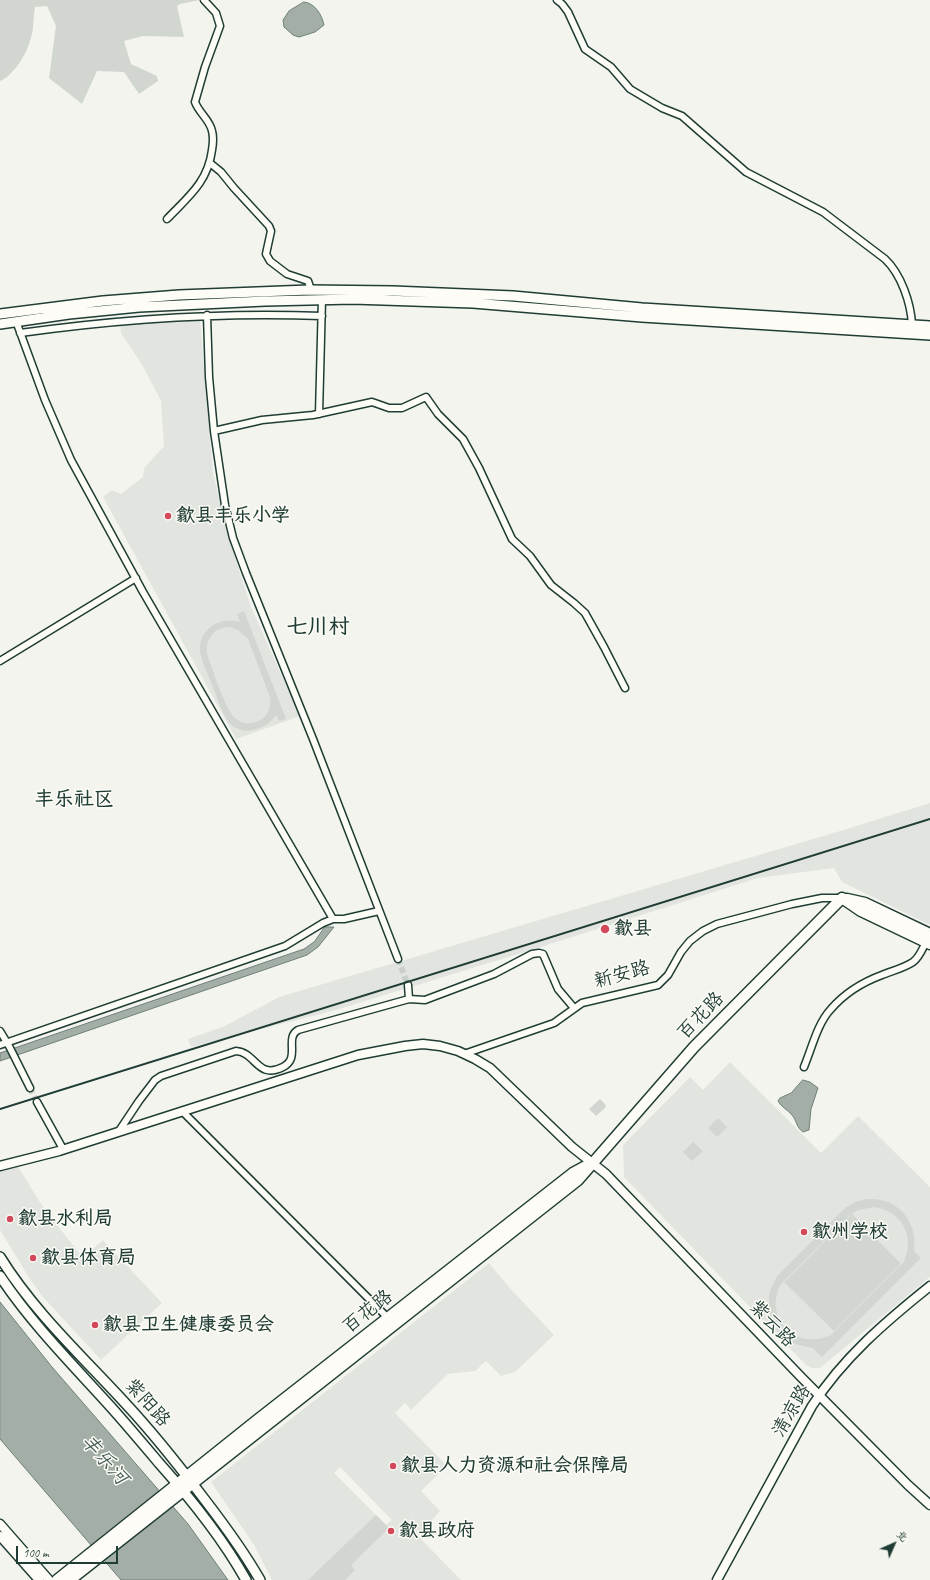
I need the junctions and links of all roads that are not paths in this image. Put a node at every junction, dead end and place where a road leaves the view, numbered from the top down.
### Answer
1 (204, 0) edge
2 (557, 0) edge
3 (210, 163) junction
4 (167, 219) dead end
5 (311, 290) junction
6 (322, 299) junction
7 (0, 314) edge
8 (207, 315) junction
9 (322, 316) junction
10 (16, 321) junction
11 (0, 324) edge
12 (912, 325) junction
13 (930, 326) edge
14 (20, 333) junction
15 (930, 335) edge
16 (319, 414) junction
17 (214, 430) junction
18 (136, 578) junction
19 (0, 661) edge
20 (625, 688) dead end
21 (842, 898) junction
22 (379, 911) junction
23 (333, 919) junction
24 (929, 940) edge
25 (398, 960) tunnel mouth
26 (408, 985) tunnel mouth
27 (409, 999) junction
28 (574, 1008) junction
29 (0, 1031) edge
30 (8, 1044) junction
31 (0, 1045) edge
32 (464, 1054) junction
33 (804, 1067) dead end
34 (30, 1088) tunnel mouth
35 (37, 1102) tunnel mouth
36 (182, 1111) junction
37 (119, 1131) junction
38 (63, 1149) junction
39 (592, 1163) junction
40 (0, 1166) edge
41 (0, 1257) edge
42 (0, 1276) edge
43 (930, 1286) edge
44 (388, 1318) junction
45 (819, 1395) junction
46 (190, 1479) junction
47 (180, 1487) junction
48 (171, 1494) junction
49 (930, 1505) edge
50 (0, 1524) edge
51 (0, 1536) edge
52 (39, 1580) edge
53 (54, 1580) edge
54 (70, 1580) edge
55 (246, 1580) edge
56 (260, 1580) edge
57 (717, 1580) edge

1 - 3 street
2 - 12 street
3 - 4 street
3 - 5 street
5 - 7 main road
5 - 12 main road
6 - 9 street
6 - 10 main road
6 - 15 main road
8 - 9 street
8 - 14 street
8 - 17 street
9 - 16 street
10 - 11 main road
10 - 14 street
12 - 13 main road
14 - 18 street
16 - 17 street
16 - 20 street
17 - 22 street
18 - 19 street
18 - 23 street
21 - 24 main road
21 - 28 street, 新安路
21 - 39 main road, 百花路
22 - 23 street
22 - 25 street
23 - 30 street
24 - 33 street
26 - 27 street
27 - 28 street
27 - 37 street
28 - 32 street, 新安路
29 - 30 street
30 - 31 street
30 - 34 street
32 - 36 street, 紫云路
32 - 39 street, 紫云路
35 - 38 street
36 - 37 street, 紫云路
36 - 44 street
37 - 38 street, 紫云路
38 - 40 street, 紫云路
39 - 44 main road, 百花路
39 - 45 street, 紫云路
39 - 46 main road, 百花路
41 - 46 main road, 紫阳路
42 - 47 main road, 紫阳路
43 - 45 street, 清凉路
44 - 46 main road, 百花路
45 - 49 street, 紫云路
45 - 57 street, 清凉路
46 - 47 main road, 百花路
46 - 56 main road, 紫阳路
47 - 48 main road, 百花路
47 - 55 main road, 紫阳路
48 - 53 main road
48 - 54 main road
50 - 53 street
51 - 52 street

